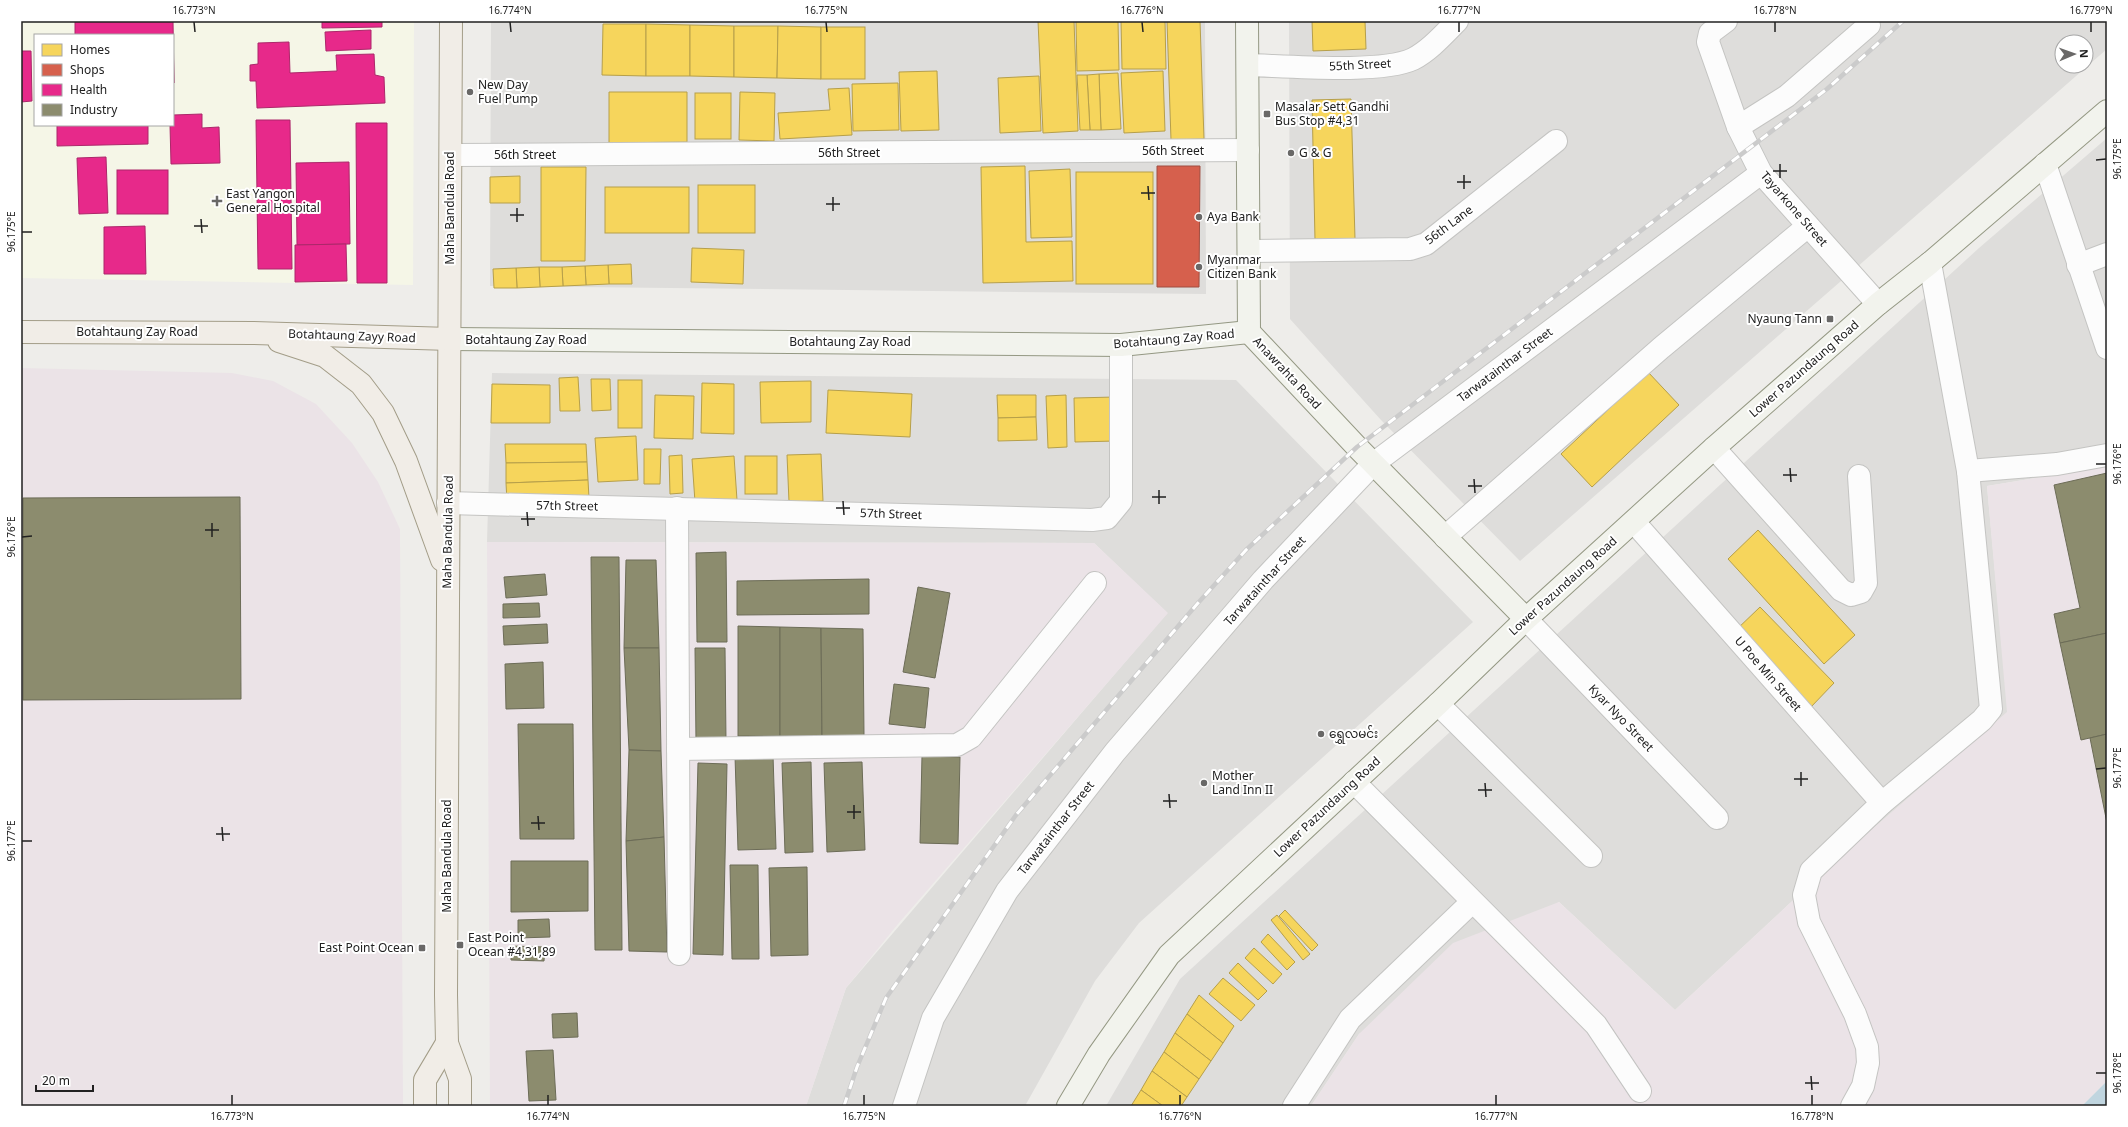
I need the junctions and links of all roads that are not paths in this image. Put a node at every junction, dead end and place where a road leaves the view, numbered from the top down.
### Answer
1 (451, 21) edge
2 (1247, 21) edge
3 (1457, 21) edge
4 (1870, 25) dead end
5 (1718, 27) edge
6 (1248, 65) junction
7 (2106, 114) edge
8 (1738, 127) junction
9 (1556, 141) dead end
10 (1248, 150) junction
11 (450, 155) junction
12 (2045, 164) junction
13 (1761, 173) junction
14 (1808, 226) junction
15 (1249, 251) junction
16 (2107, 254) edge
17 (1930, 263) junction
18 (2078, 264) junction
19 (1878, 304) junction
20 (21, 332) edge
21 (1249, 332) junction
22 (253, 333) junction
23 (450, 339) junction
24 (1122, 344) junction
25 (2107, 348) edge
26 (1714, 448) junction
27 (2107, 455) edge
28 (1373, 464) junction
29 (1968, 471) junction
30 (1859, 476) dead end
31 (448, 503) junction
32 (676, 508) junction
33 (1634, 522) junction
34 (1445, 537) junction
35 (447, 573) junction
36 (1095, 583) dead end
37 (1526, 619) junction
38 (1438, 704) junction
39 (678, 749) junction
40 (1354, 782) junction
41 (1882, 803) junction
42 (1717, 818) dead end
43 (1591, 856) dead end
44 (1472, 902) junction
45 (679, 954) dead end
46 (447, 1043) junction
47 (1640, 1091) dead end
48 (425, 1106) edge
49 (460, 1106) edge
50 (904, 1106) edge
51 (1068, 1106) edge
52 (1294, 1106) edge
53 (1852, 1106) edge

1 - 11 main road, Maha Bandula Road
2 - 6 main road, Anawrahta Road
3 - 6 street, 55th Street
4 - 8 street
5 - 8 street, Tayarkone Street
6 - 10 main road, Anawrahta Road
7 - 12 main road, Lower Pazundaung Road
8 - 13 street, Tayarkone Street
9 - 15 street, 56th Lane
10 - 11 street, 56th Street
10 - 15 main road, Anawrahta Road
11 - 23 main road, Maha Bandula Road
12 - 17 main road, Lower Pazundaung Road
12 - 18 street
13 - 14 street, Tayarkone Street
13 - 28 street, Tarwatainthar Street
14 - 19 street, Tayarkone Street
14 - 34 street
15 - 21 main road, Anawrahta Road
16 - 18 street
17 - 19 main road, Lower Pazundaung Road
17 - 29 street
18 - 25 street
19 - 26 main road, Lower Pazundaung Road
20 - 22 main road, Botahtaung Zay Road
21 - 24 main road, Botahtaung Zay Road
21 - 28 main road, Anawrahta Road
22 - 23 main road, Botahtaung Zayy Road
22 - 35 main road
23 - 24 main road, Botahtaung Zay Road
23 - 31 main road, Maha Bandula Road
24 - 32 street, 57th Street
26 - 30 street
26 - 33 main road, Lower Pazundaung Road
27 - 29 street
28 - 34 main road, Anawrahta Road
28 - 50 street, Tarwatainthar Street
29 - 41 street
31 - 32 street, 57th Street
31 - 35 main road, Maha Bandula Road
32 - 39 street
33 - 37 main road, Lower Pazundaung Road
33 - 41 street, U Poe Min Street
34 - 37 main road, Anawrahta Road
35 - 46 main road, Maha Bandula Road
36 - 39 street
37 - 38 main road, Lower Pazundaung Road
37 - 42 street, Kyar Nyo Street
38 - 40 main road, Lower Pazundaung Road
38 - 43 street
39 - 45 street
40 - 44 street
40 - 51 main road, Lower Pazundaung Road
41 - 53 street
44 - 47 street
44 - 52 street
46 - 48 main road
46 - 49 main road, Maha Bandula Road

